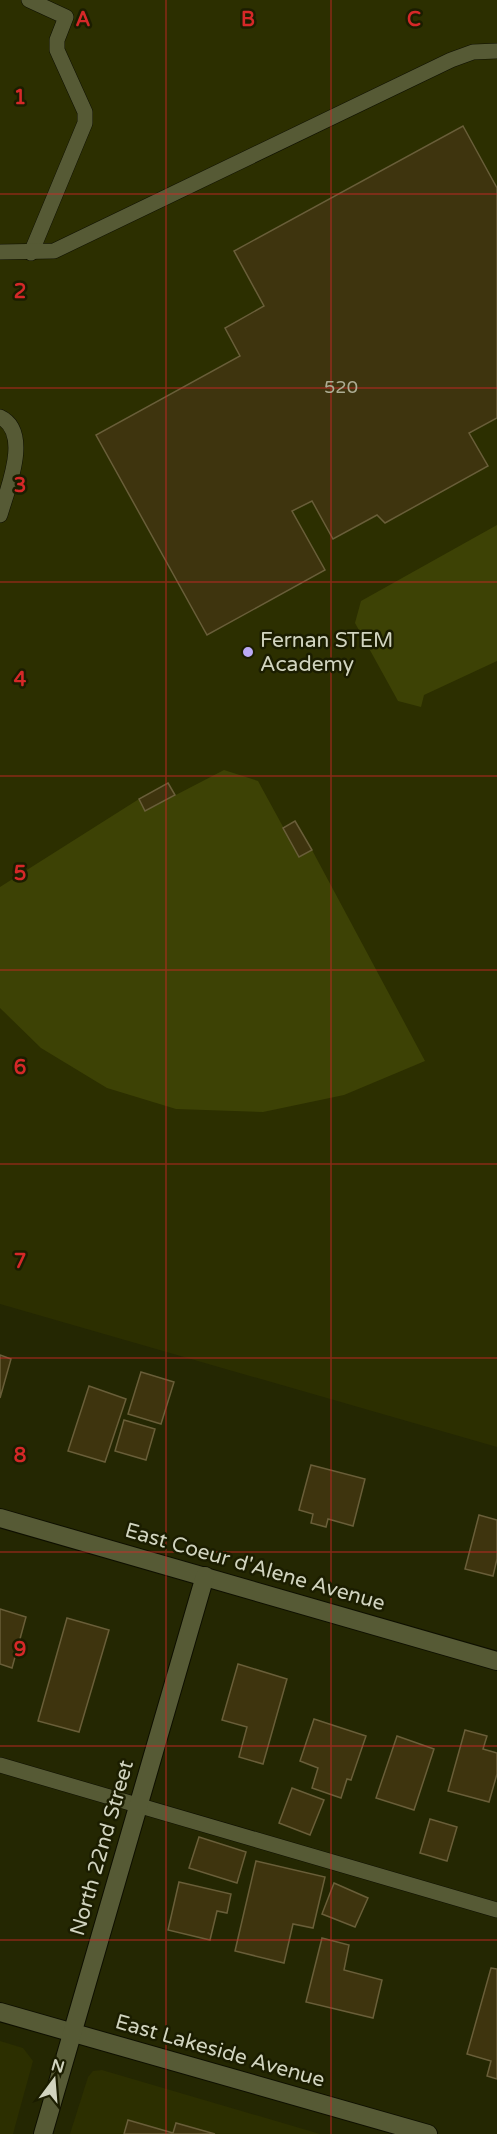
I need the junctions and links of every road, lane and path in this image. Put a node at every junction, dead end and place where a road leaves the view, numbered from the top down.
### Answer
1 (29, 0) edge
2 (497, 51) edge
3 (0, 252) edge
4 (31, 253) junction
5 (0, 417) edge
6 (0, 516) edge
7 (0, 1518) edge
8 (206, 1576) junction
9 (497, 1661) edge
10 (0, 1765) edge
11 (138, 1805) junction
12 (497, 1910) edge
13 (0, 2012) edge
14 (71, 2032) junction
15 (416, 2132) edge
16 (43, 2134) edge

1 - 4 lane
2 - 4 lane
3 - 4 lane
5 - 6 lane
7 - 8 street, East Coeur d'Alene Avenue
8 - 9 street, East Coeur d'Alene Avenue
8 - 11 street, North 22nd Street
10 - 11 lane
11 - 12 lane
11 - 14 street, North 22nd Street
13 - 14 street, East Lakeside Avenue
14 - 15 street, East Lakeside Avenue
14 - 16 street, North 22nd Street

